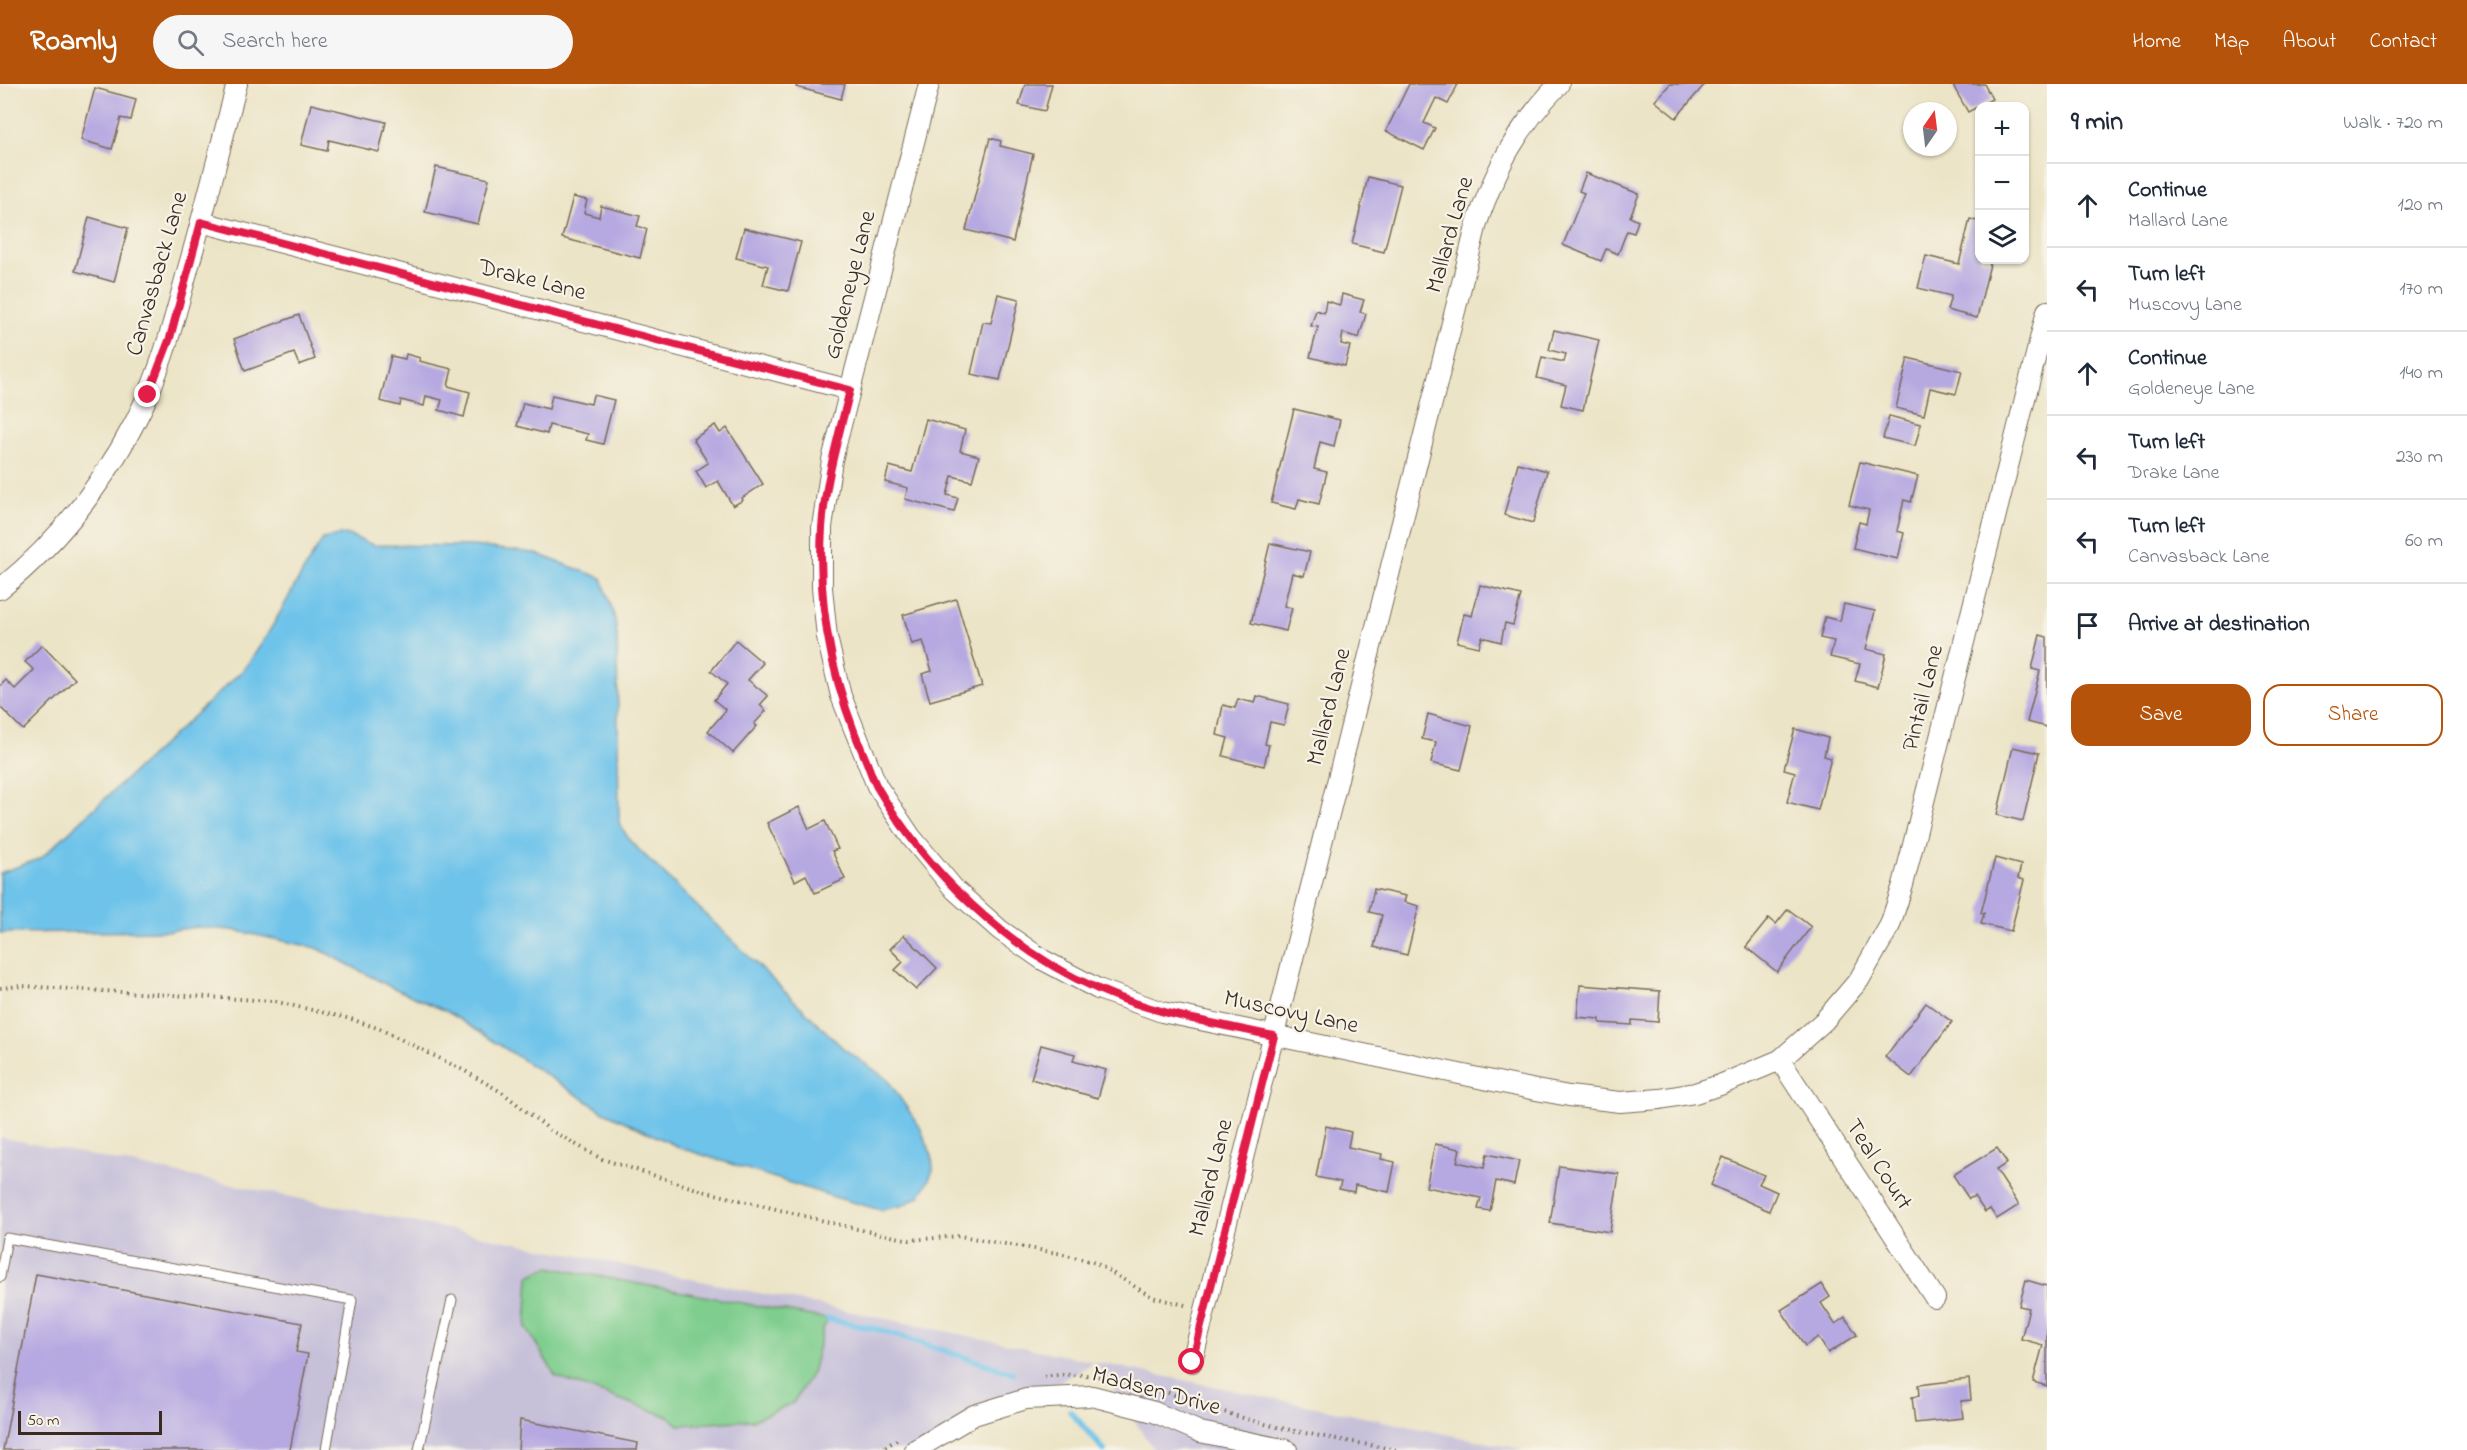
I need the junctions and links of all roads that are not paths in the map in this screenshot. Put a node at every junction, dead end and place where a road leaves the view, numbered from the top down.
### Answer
1 (237, 84) edge
2 (929, 84) edge
3 (1559, 84) edge
4 (201, 222) junction
5 (2047, 311) edge
6 (850, 390) junction
7 (0, 589) edge
8 (874, 780) joint
9 (1274, 1036) junction
10 (1780, 1060) junction
11 (0, 1277) edge
12 (1935, 1298) dead end
13 (452, 1300) dead end
14 (1192, 1362) dead end
15 (1259, 1447) edge
16 (326, 1450) edge
17 (419, 1450) edge
18 (915, 1450) edge
19 (1287, 1450) edge

1 - 4 street, Canvasback Lane
2 - 6 street, Goldeneye Lane
3 - 9 street, Mallard Lane
4 - 6 street, Drake Lane
4 - 7 street, Canvasback Lane
5 - 10 street, Pintail Lane
6 - 8 street, Goldeneye Lane
8 - 9 street, Muscovy Lane
9 - 10 street, Muscovy Lane
9 - 14 street, Mallard Lane
10 - 12 street, Teal Court
11 - 16 lane
13 - 17 lane
15 - 18 street, Madsen Drive
15 - 19 street, Madsen Drive

